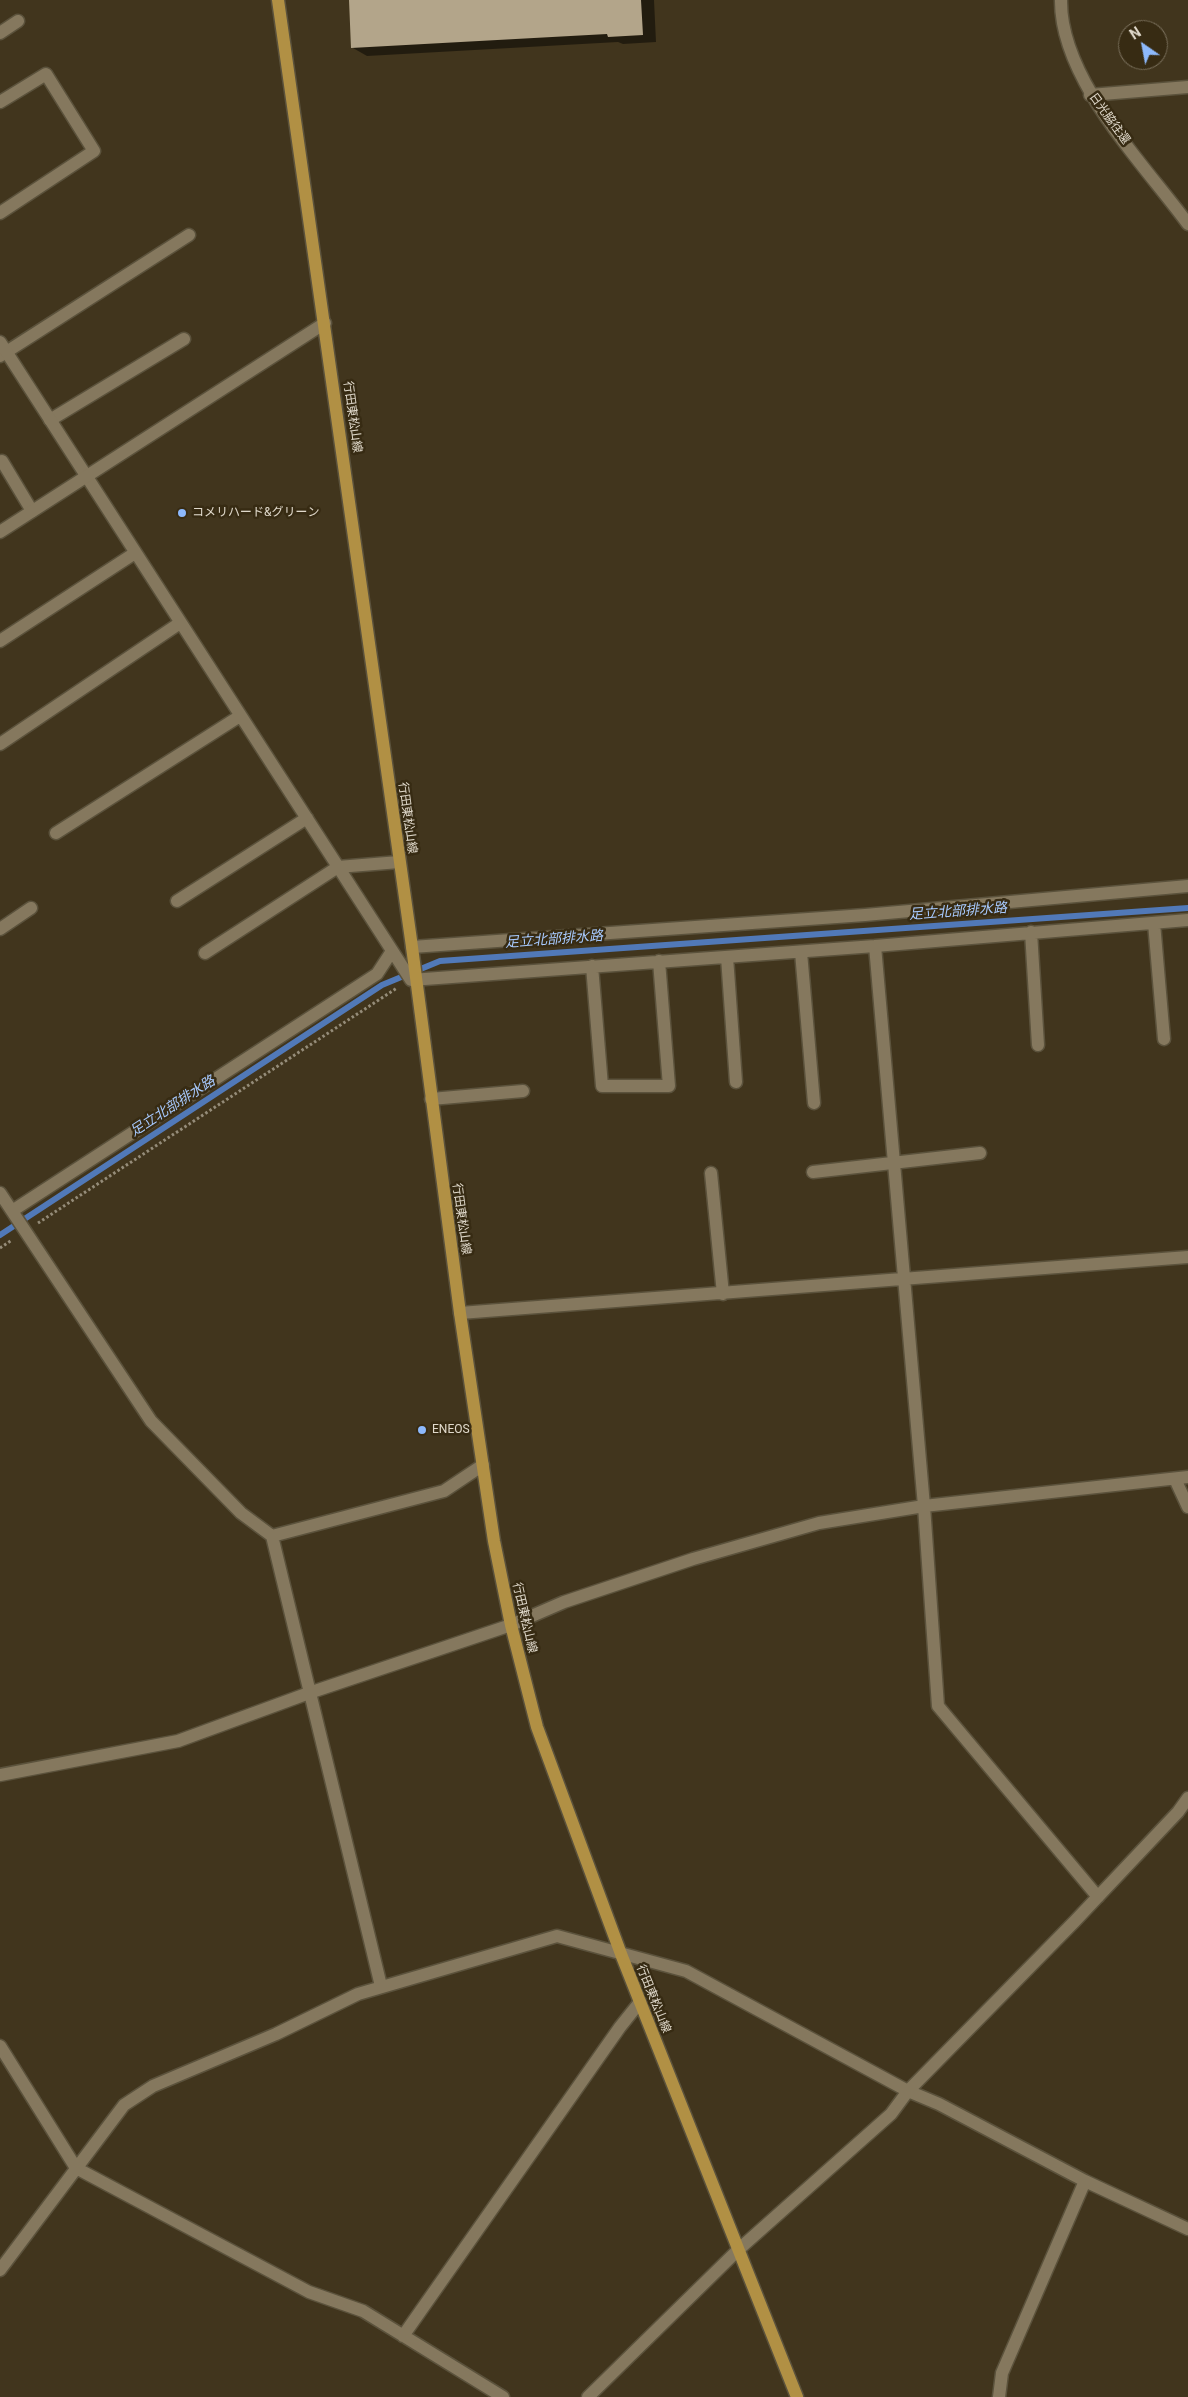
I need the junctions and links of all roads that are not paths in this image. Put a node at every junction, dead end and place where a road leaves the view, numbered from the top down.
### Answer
1 (278, 0) edge
2 (1061, 0) edge
3 (18, 21) dead end
4 (0, 33) edge
5 (1188, 87) edge
6 (1090, 94) junction
7 (0, 102) edge
8 (0, 213) edge
9 (1188, 224) edge
10 (189, 235) dead end
11 (325, 323) junction
12 (184, 339) dead end
13 (2, 350) edge
14 (50, 420) junction
15 (2, 461) dead end
16 (86, 476) junction
17 (32, 511) junction
18 (0, 532) edge
19 (136, 553) junction
20 (180, 623) junction
21 (0, 641) edge
22 (240, 716) junction
23 (0, 744) edge
24 (306, 818) junction
25 (56, 833) dead end
26 (399, 862) junction
27 (338, 867) junction
28 (1188, 886) edge
29 (177, 901) dead end
30 (31, 908) dead end
31 (1188, 920) edge
32 (1154, 923) junction
33 (0, 929) edge
34 (1031, 932) junction
35 (875, 946) junction
36 (412, 947) junction
37 (392, 951) junction
38 (801, 952) junction
39 (205, 953) dead end
40 (727, 957) junction
41 (659, 961) junction
42 (592, 966) junction
43 (413, 979) junction
44 (1164, 1039) dead end
45 (1038, 1046) dead end
46 (736, 1082) dead end
47 (523, 1091) dead end
48 (431, 1099) junction
49 (814, 1103) dead end
50 (980, 1153) dead end
51 (894, 1164) junction
52 (813, 1172) dead end
53 (711, 1173) dead end
54 (0, 1193) edge
55 (12, 1211) junction
56 (1188, 1258) edge
57 (904, 1281) junction
58 (723, 1294) junction
59 (460, 1313) junction
60 (482, 1465) junction
61 (1182, 1478) edge
62 (924, 1506) junction
63 (1188, 1507) edge
64 (272, 1536) junction
65 (511, 1624) junction
66 (309, 1693) junction
67 (0, 1775) edge
68 (1188, 1798) edge
69 (1098, 1897) junction
70 (621, 1954) junction
71 (381, 1986) junction
72 (640, 2002) junction
73 (0, 2046) edge
74 (908, 2091) junction
75 (76, 2168) junction
76 (1085, 2181) junction
77 (1188, 2229) edge
78 (738, 2250) junction
79 (0, 2270) edge
80 (403, 2336) junction
81 (503, 2397) edge
82 (588, 2397) edge
83 (797, 2397) edge
84 (999, 2397) edge

1 - 11 main road, 行田東松山線
2 - 6 street, 日光脇往還
3 - 4 street
5 - 6 street
6 - 9 street, 日光脇往還
7 - 8 street
10 - 13 street
11 - 16 street
11 - 26 main road, 行田東松山線
12 - 14 street
13 - 14 street
14 - 16 street
15 - 17 street
16 - 17 street
16 - 19 street
17 - 18 street
19 - 20 street
19 - 21 street
20 - 22 street
20 - 23 street
22 - 24 street
22 - 25 street
24 - 27 street
24 - 29 street
26 - 27 street
26 - 36 main road, 行田東松山線
27 - 37 street
27 - 39 street
28 - 36 street
30 - 33 street
31 - 32 street
32 - 34 street
32 - 44 street
34 - 35 street
34 - 45 street
35 - 38 street
35 - 51 street
36 - 43 main road, 行田東松山線
37 - 43 street
37 - 55 street
38 - 40 street
38 - 49 street
40 - 41 street
40 - 46 street
41 - 42 street
41 - 42 street
42 - 43 street
43 - 48 main road, 行田東松山線
47 - 48 street
48 - 59 main road, 行田東松山線
50 - 51 street
51 - 52 street
51 - 57 street
53 - 58 street
54 - 55 street
55 - 64 street
56 - 57 street
57 - 58 street
57 - 62 street
58 - 59 street
59 - 60 main road, 行田東松山線
60 - 64 street
60 - 65 main road, 行田東松山線
61 - 62 street
61 - 63 street
62 - 65 street
62 - 69 street
64 - 66 street
65 - 66 street
65 - 70 main road, 行田東松山線
66 - 67 street
66 - 71 street
68 - 69 street
69 - 74 street
70 - 71 street
70 - 72 main road, 行田東松山線
70 - 74 street
71 - 75 street
72 - 78 main road, 行田東松山線
72 - 80 street
73 - 75 street
74 - 76 street
74 - 78 street
75 - 79 street
75 - 80 street
76 - 77 street
76 - 84 street
78 - 82 street
78 - 83 main road, 行田東松山線
80 - 81 street

